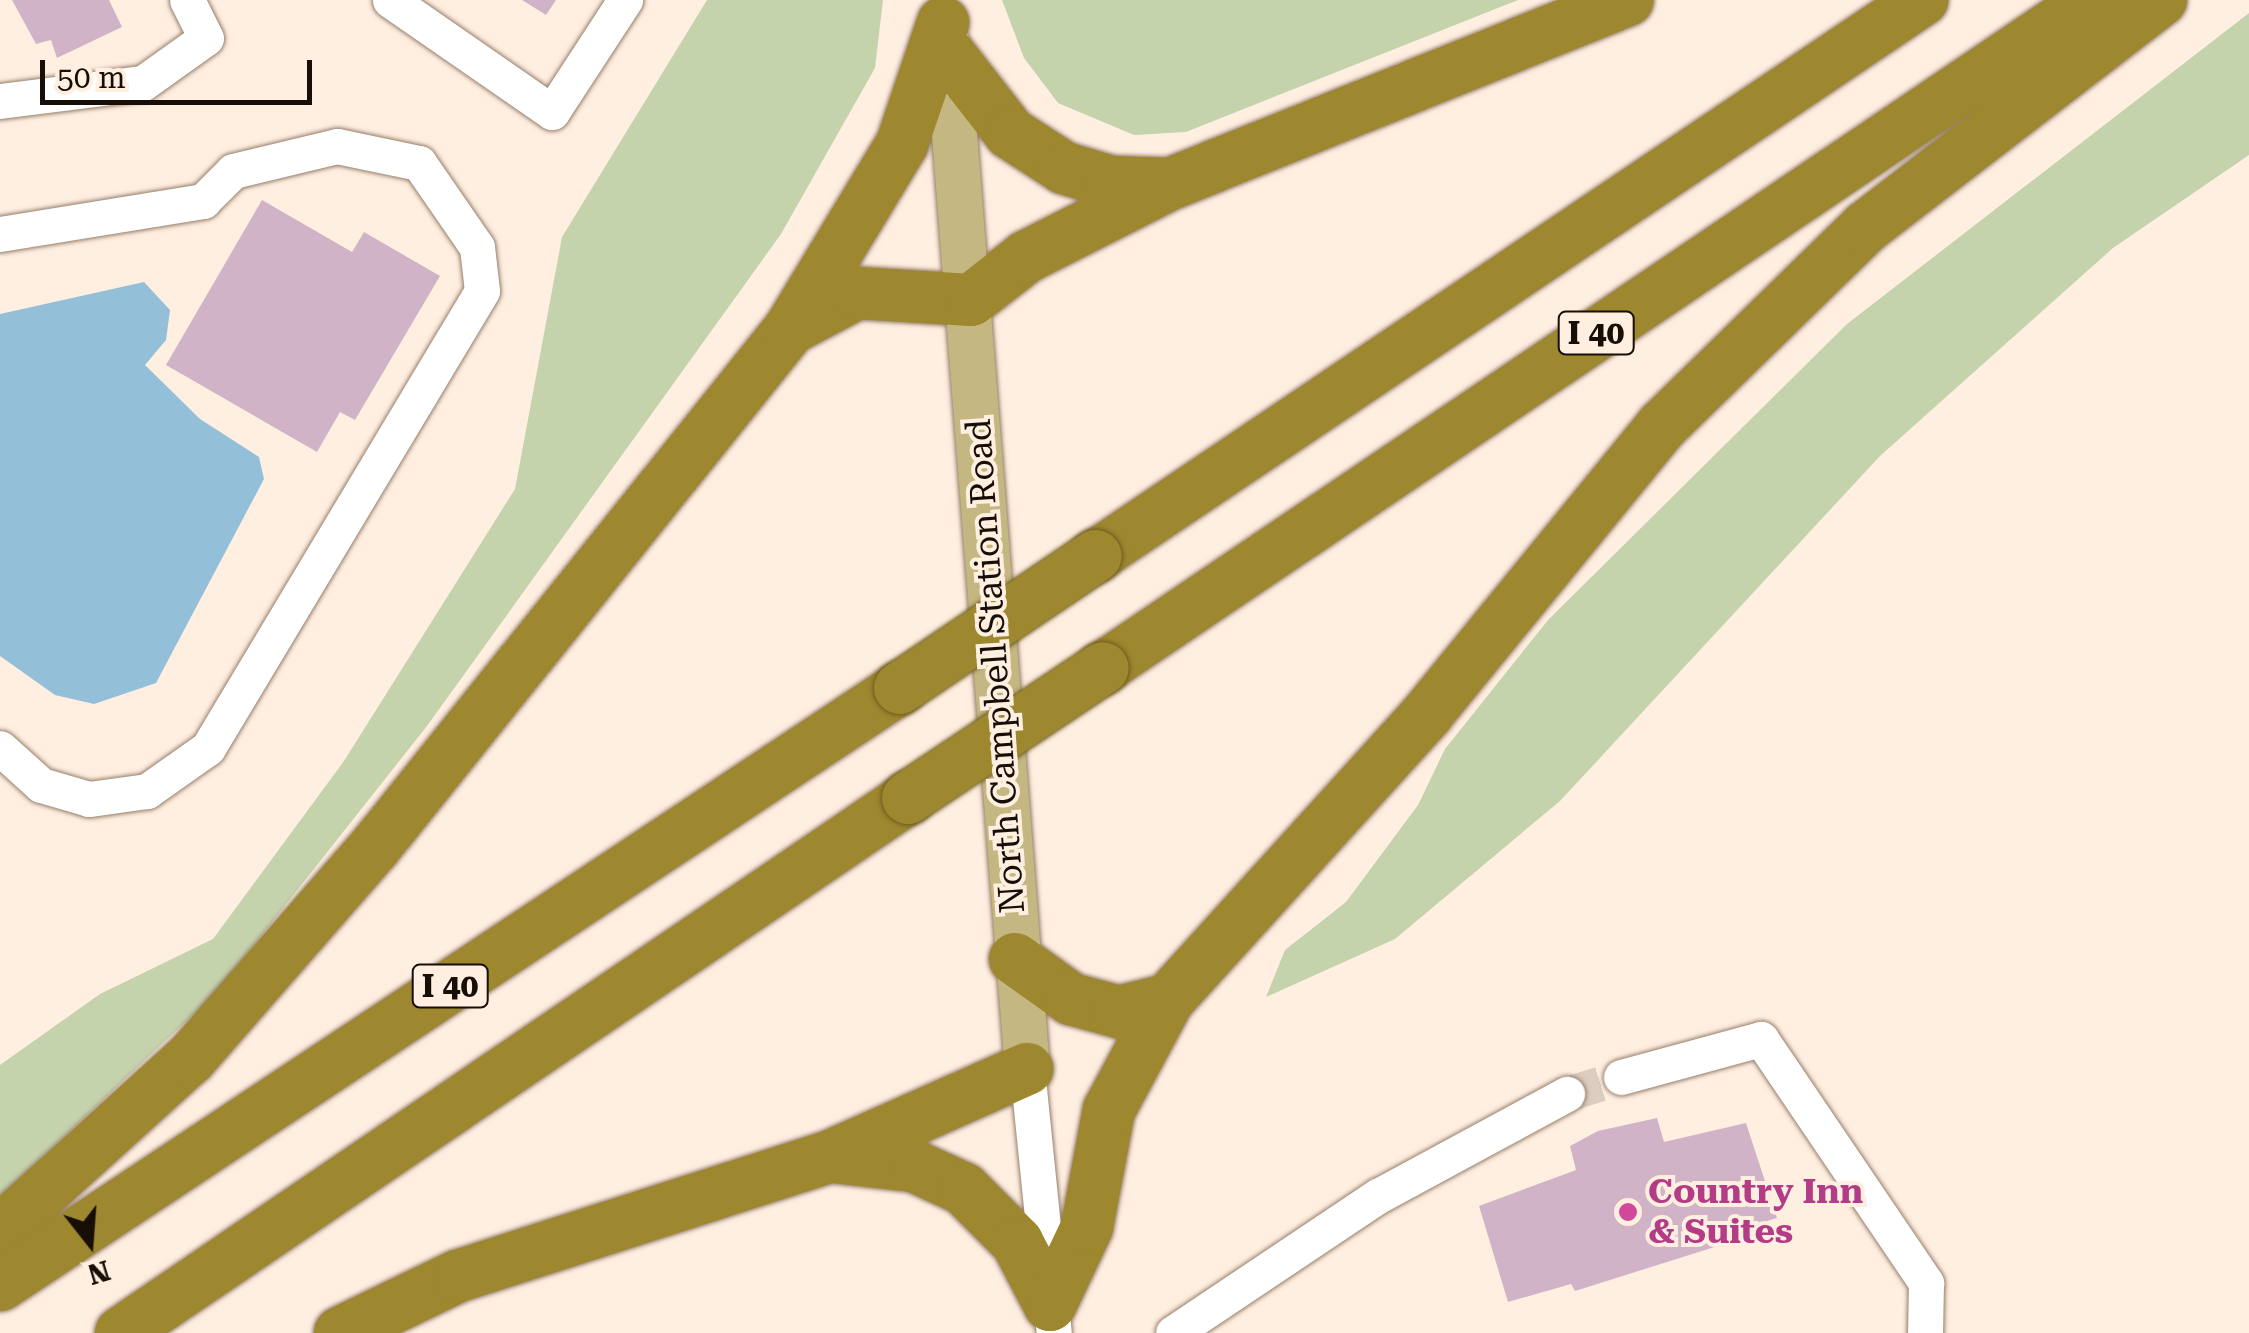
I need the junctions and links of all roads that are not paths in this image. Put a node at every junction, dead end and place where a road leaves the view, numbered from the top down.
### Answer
1 (187, 0) edge
2 (390, 0) edge
3 (625, 0) edge
4 (1627, 0) edge
5 (1922, 0) edge
6 (2091, 0) edge
7 (2161, 0) edge
8 (943, 26) edge
9 (0, 101) edge
10 (1170, 184) junction
11 (0, 234) edge
12 (971, 300) junction
13 (790, 329) junction
14 (0, 748) edge
15 (1015, 960) junction
16 (1168, 1000) junction
17 (1027, 1069) junction
18 (1621, 1078) tunnel mouth
19 (1568, 1094) tunnel mouth
20 (829, 1157) junction
21 (0, 1231) edge
22 (0, 1285) edge
23 (1052, 1319) edge
24 (121, 1333) edge
25 (340, 1333) edge
26 (1173, 1333) edge
27 (1926, 1333) edge

1 - 9 street
2 - 3 street
4 - 10 highway
5 - 22 highway, I 40, bridge
6 - 24 highway, I 40, bridge
7 - 16 highway
8 - 10 highway
8 - 12 main road, North Campbell Station Road
8 - 13 highway
10 - 12 highway
11 - 14 street
12 - 13 highway
12 - 15 main road, North Campbell Station Road
13 - 21 highway
15 - 16 highway
15 - 17 main road, North Campbell Station Road
16 - 23 highway
17 - 20 highway
17 - 23 street, North Campbell Station Road
18 - 27 street
19 - 26 street
20 - 23 highway
20 - 25 highway

